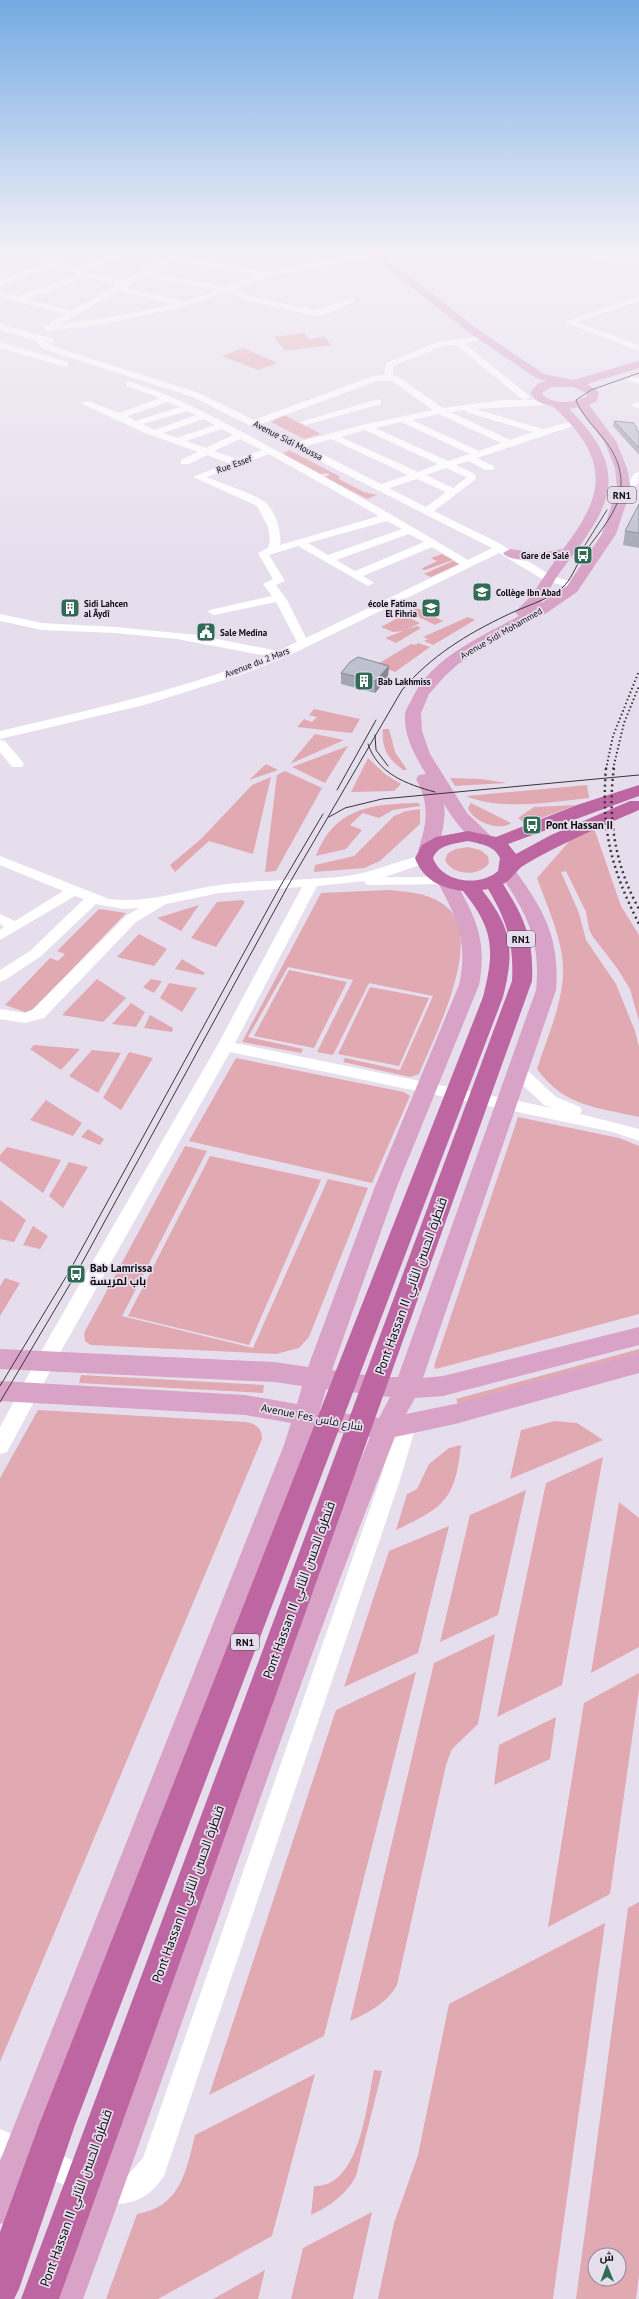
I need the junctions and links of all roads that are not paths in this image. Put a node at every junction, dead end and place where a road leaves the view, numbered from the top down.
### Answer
1 (34, 355) edge
2 (73, 355) edge
3 (413, 355) edge
4 (476, 355) edge
5 (498, 355) edge
6 (510, 355) edge
7 (639, 364) edge
8 (388, 377) junction
9 (637, 379) edge
10 (570, 384) junction
11 (618, 384) dead end
12 (351, 387) junction
13 (533, 394) junction
14 (169, 398) junction
15 (378, 402) junction
16 (85, 403) dead end
17 (502, 403) junction
18 (553, 403) junction
19 (582, 404) junction
20 (187, 408) junction
21 (464, 409) junction
22 (442, 412) junction
23 (119, 416) junction
24 (204, 416) junction
25 (323, 417) junction
26 (406, 419) junction
27 (306, 422) dead end
28 (255, 423) junction
29 (577, 423) junction
30 (134, 424) junction
31 (222, 426) junction
32 (366, 427) junction
33 (349, 431) junction
34 (543, 432) junction
35 (154, 433) junction
36 (240, 435) junction
37 (332, 436) junction
38 (177, 440) junction
39 (509, 443) junction
40 (300, 445) junction
41 (207, 451) junction
42 (270, 451) junction
43 (473, 455) junction
44 (185, 462) dead end
45 (238, 463) junction
46 (444, 465) junction
47 (490, 468) dead end
48 (639, 474) edge
49 (418, 475) junction
50 (624, 486) junction
51 (382, 487) junction
52 (454, 492) junction
53 (427, 511) junction
54 (389, 517) junction
55 (410, 530) junction
56 (385, 539) junction
57 (300, 543) junction
58 (432, 543) junction
59 (273, 550) junction
60 (505, 551) junction
61 (409, 553) junction
62 (567, 553) junction
63 (420, 558) dead end
64 (327, 559) junction
65 (468, 564) junction
66 (355, 576) junction
67 (368, 583) dead end
68 (543, 583) junction
69 (573, 588) junction
70 (279, 598) junction
71 (214, 612) dead end
72 (0, 617) edge
73 (303, 643) junction
74 (279, 655) junction
75 (0, 735) edge
76 (0, 744) edge
77 (16, 764) dead end
78 (639, 790) edge
79 (639, 803) edge
80 (490, 841) junction
81 (425, 854) junction
82 (0, 860) edge
83 (504, 873) junction
84 (347, 880) junction
85 (312, 882) junction
86 (445, 882) junction
87 (469, 886) junction
88 (73, 891) junction
89 (93, 899) junction
90 (161, 901) junction
91 (0, 918) edge
92 (15, 927) junction
93 (0, 936) edge
94 (1, 976) edge
95 (504, 999) junction
96 (0, 1014) edge
97 (224, 1046) junction
98 (518, 1072) junction
99 (426, 1089) junction
100 (507, 1106) junction
101 (639, 1125) edge
102 (639, 1135) edge
103 (639, 1336) edge
104 (0, 1359) edge
105 (45, 1362) junction
106 (639, 1363) edge
107 (317, 1378) junction
108 (407, 1388) junction
109 (0, 1391) edge
110 (30, 1392) junction
111 (306, 1417) junction
112 (396, 1427) junction
113 (0, 1446) edge
114 (0, 2143) edge
115 (0, 2206) edge
116 (0, 2289) edge
117 (40, 2299) edge
118 (64, 2299) edge

1 - 14 street
2 - 28 street, Avenue Sidi Moussa
3 - 8 street
4 - 13 street
5 - 13 main road, RN1
6 - 10 main road, RN1
7 - 10 main road
8 - 12 street
8 - 22 street
9 - 11 main road
10 - 13 main road, RN1
10 - 19 main road, RN1
12 - 15 street
12 - 28 street
13 - 17 street
13 - 18 main road, RN1
14 - 20 street
14 - 23 street
15 - 25 street
15 - 26 street
16 - 23 street
17 - 18 street
17 - 21 street
18 - 19 main road
18 - 29 main road, Avenue Sidi Mohammed / RN1
19 - 50 main road, Avenue Sidi Mohammed / RN1
20 - 24 street
20 - 30 street
21 - 22 street
21 - 34 street
22 - 26 street
22 - 39 street
23 - 30 street
24 - 31 street
24 - 35 street
25 - 27 street
25 - 33 street
26 - 32 street
26 - 43 street
28 - 40 street, Avenue Sidi Moussa
29 - 34 street
29 - 62 main road, Avenue Sidi Mohammed / RN1
30 - 35 street
31 - 36 street
31 - 38 street
32 - 33 street
32 - 46 street
33 - 37 street
34 - 39 street
35 - 38 street
36 - 41 street
36 - 42 street
37 - 40 street
37 - 49 street
38 - 41 street
39 - 43 street
40 - 51 street, Avenue Sidi Moussa
41 - 44 street
41 - 45 street
42 - 45 street, Rue Essef
42 - 54 street
43 - 46 street
43 - 47 street
45 - 59 street, Rue Essef
46 - 49 street
46 - 52 street
48 - 50 street
49 - 51 street
49 - 52 street
50 - 69 main road, Avenue Sidi Mohammed / RN1
51 - 53 street, Avenue Sidi Moussa
52 - 53 street
53 - 60 street, Avenue Sidi Moussa
54 - 55 street
54 - 57 street
55 - 56 street
55 - 58 street
56 - 61 street
56 - 64 street
57 - 59 street
57 - 64 street
58 - 61 street
58 - 65 street
59 - 70 street
60 - 62 main road
60 - 65 street, Avenue du 2 Mars
60 - 68 street, Avenue Sidi Moussa
61 - 63 street
61 - 66 street
62 - 68 main road, Avenue Sidi Mohammed / RN1
64 - 66 street
65 - 73 street, Avenue du 2 Mars
66 - 67 street
68 - 69 street, Avenue Sidi Moussa
68 - 81 main road, Avenue Sidi Mohammed / RN1
69 - 80 main road, Avenue Sidi Mohammed / RN1
70 - 71 street
70 - 73 street
72 - 74 street
73 - 74 street, Avenue du 2 Mars
74 - 75 street, Avenue du 2 Mars
76 - 77 street
78 - 80 highway
79 - 83 highway
80 - 81 highway
80 - 83 highway, RN1
81 - 84 street
81 - 86 highway
82 - 88 street
83 - 87 highway
83 - 95 highway, Pont Hassan II قنطرة الحسن الثاني / RN1
83 - 98 main road
84 - 85 street
84 - 86 street
85 - 90 street
85 - 97 street
86 - 87 highway
86 - 99 main road
87 - 95 highway, Pont Hassan II قنطرة الحسن الثاني / RN1
88 - 89 street
88 - 92 street
89 - 90 street
89 - 94 street
90 - 96 street
91 - 92 street
92 - 93 street
95 - 116 highway, Pont Hassan II قنطرة الحسن الثاني / RN1
95 - 117 highway, Pont Hassan II قنطرة الحسن الثاني / RN1
97 - 99 street
97 - 105 street
98 - 100 main road
98 - 101 street
99 - 100 street
99 - 107 main road
100 - 102 street
100 - 108 main road
103 - 108 main road
104 - 105 main road
105 - 107 main road
105 - 110 street
106 - 112 main road, Avenue Fes شارع فاس
107 - 108 main road
107 - 111 main road
108 - 112 main road
109 - 110 main road, Avenue Fes شارع فاس
110 - 111 main road, Avenue Fes شارع فاس
110 - 113 street
111 - 112 main road, Avenue Fes شارع فاس
111 - 115 main road
112 - 114 street
112 - 118 main road

